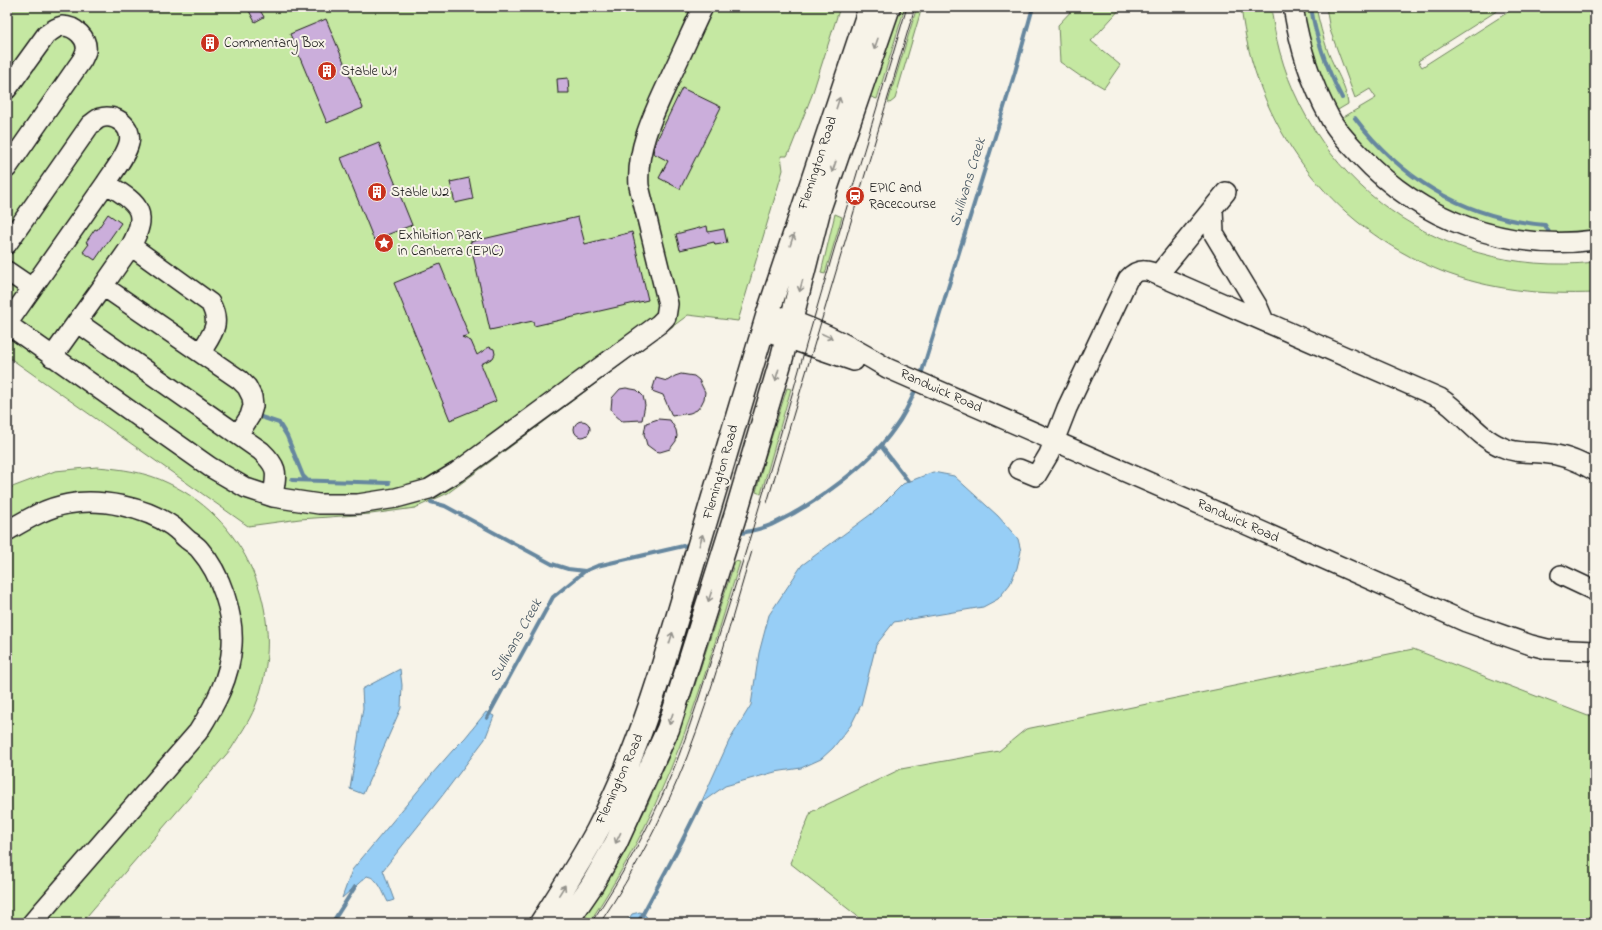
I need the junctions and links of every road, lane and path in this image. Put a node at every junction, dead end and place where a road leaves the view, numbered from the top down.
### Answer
1 (703, 7) edge
2 (870, 7) edge
3 (889, 7) edge
4 (1293, 7) edge
5 (7, 89) edge
6 (7, 168) edge
7 (106, 183) junction
8 (1226, 192) dead end
9 (1213, 208) junction
10 (1595, 240) edge
11 (7, 244) edge
12 (132, 246) junction
13 (7, 271) edge
14 (1158, 275) junction
15 (103, 286) junction
16 (32, 288) junction
17 (766, 321) junction
18 (1264, 321) junction
19 (77, 322) junction
20 (7, 324) edge
21 (790, 329) junction
22 (201, 352) junction
23 (52, 357) junction
24 (238, 435) junction
25 (1054, 441) junction
26 (1019, 469) dead end
27 (1595, 471) edge
28 (273, 497) junction
29 (7, 531) edge
30 (1561, 575) dead end
31 (1595, 591) edge
32 (1595, 651) edge
33 (32, 923) edge
34 (541, 923) edge
35 (566, 923) edge

1 - 28 street
17 -> 2 main road, Flemington Road
3 -> 21 main road, Flemington Road
4 - 10 street
5 - 6 street
7 - 11 street
7 - 12 street
7 - 16 street
8 - 9 street
9 - 14 street
9 - 18 street
12 - 15 street
12 - 22 street
13 - 16 street
14 - 18 street
14 - 25 street
15 - 19 street
15 - 22 street
16 - 20 street
17 - 21 street, Randwick Road
34 -> 17 main road, Flemington Road
18 - 27 street
19 - 23 street
19 - 24 street
20 - 23 street
21 - 25 street, Randwick Road
21 -> 35 main road, Flemington Road
22 - 24 street
23 - 28 street
24 - 28 street
25 - 26 street
25 - 32 street, Randwick Road
29 - 33 street
30 - 31 street

